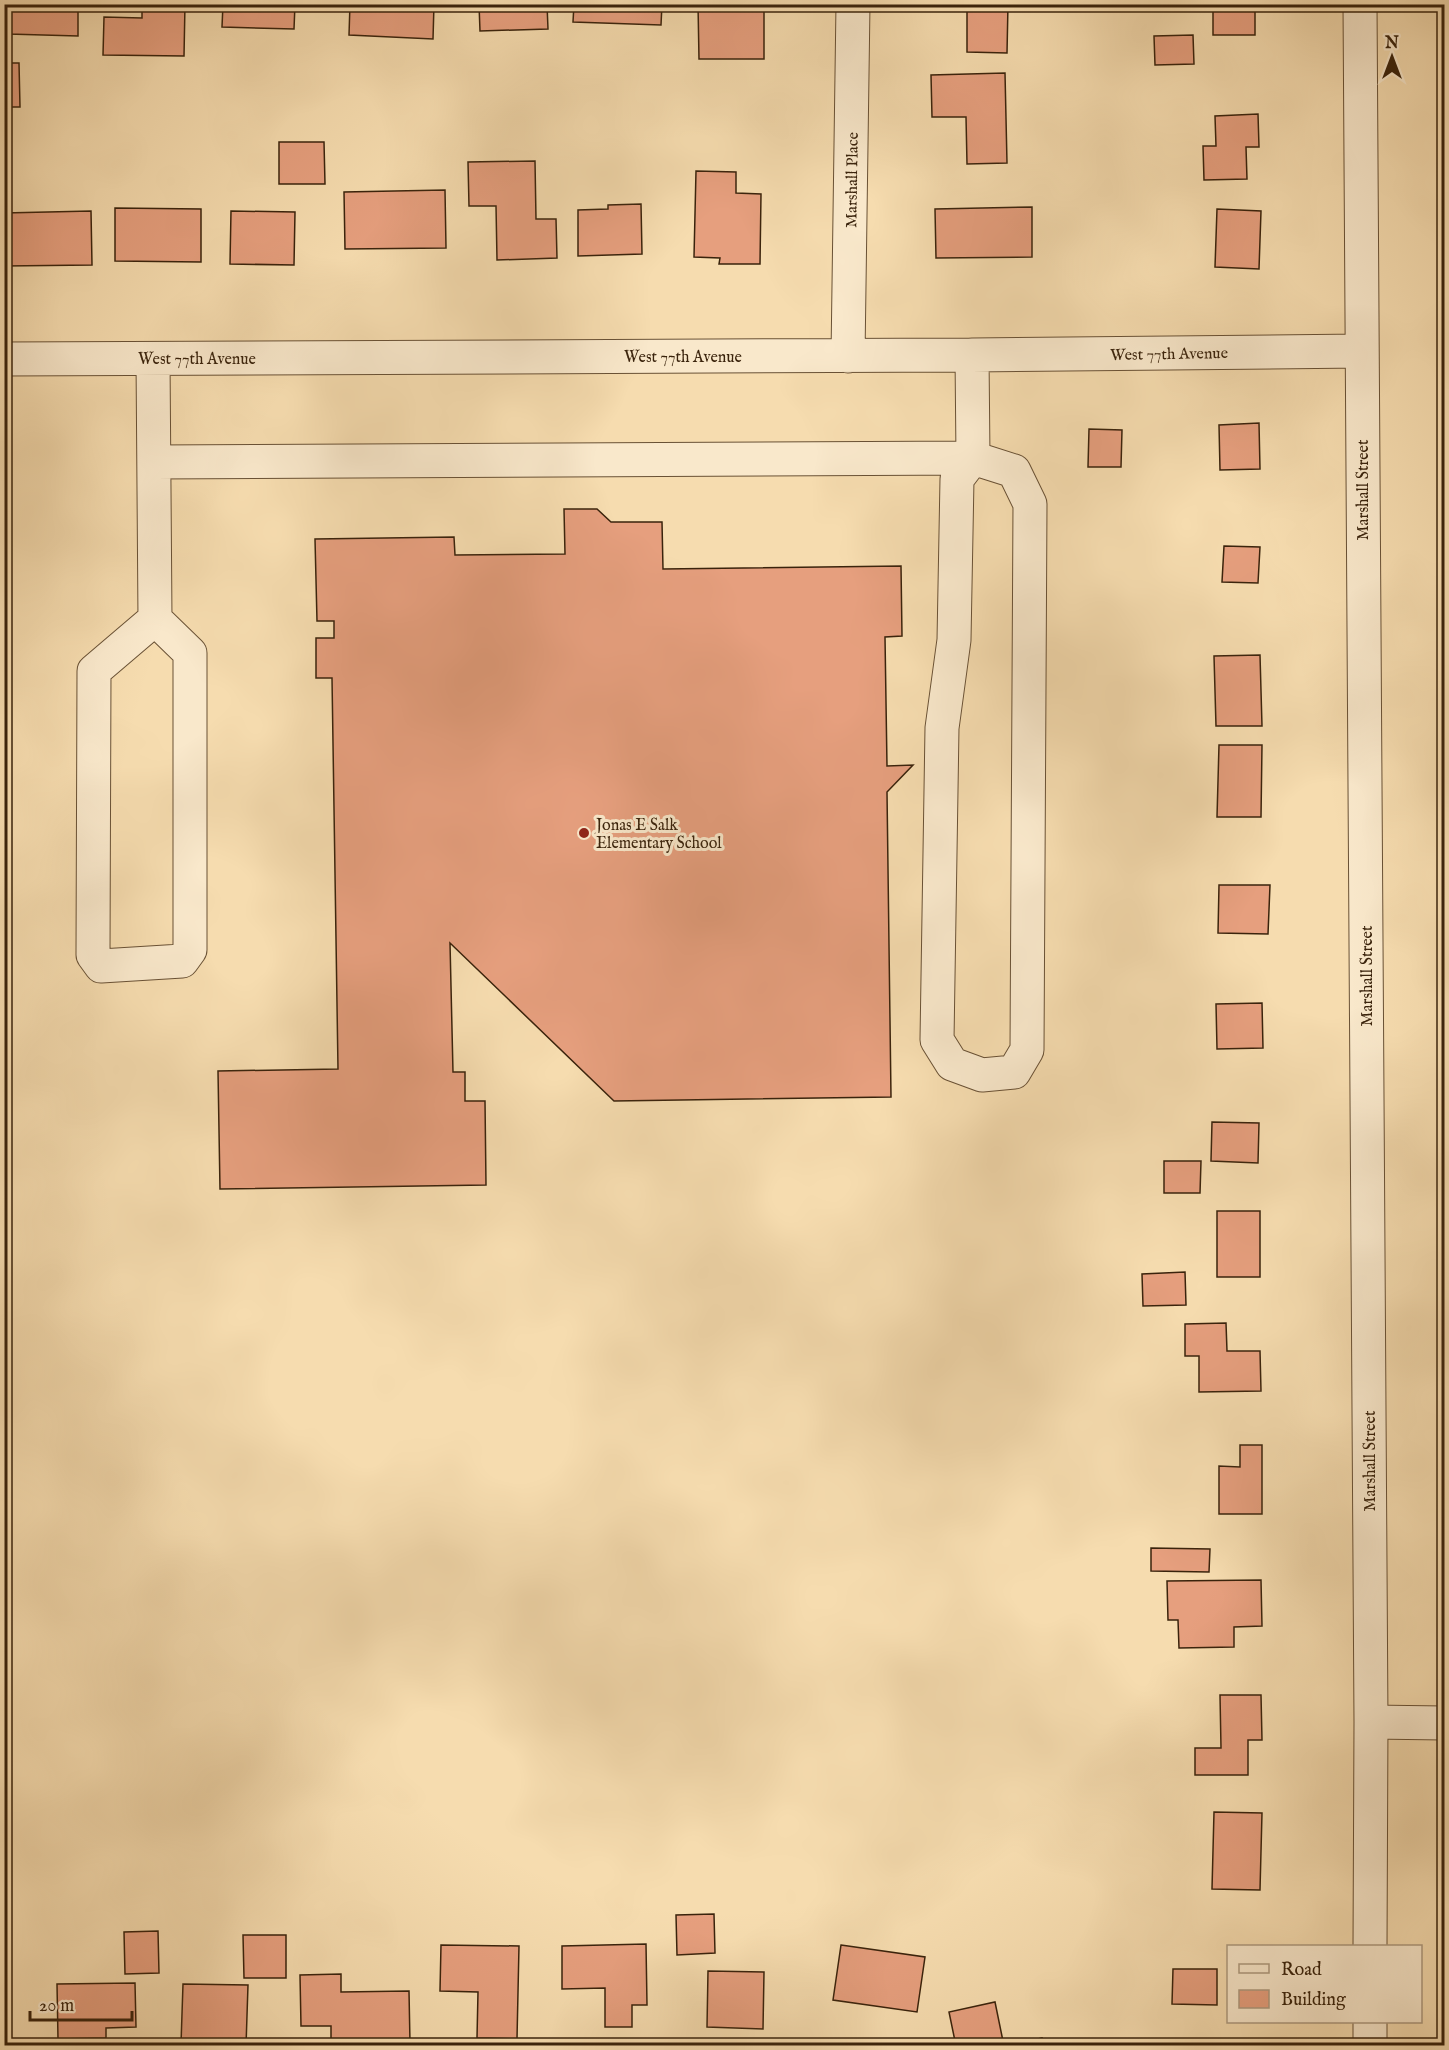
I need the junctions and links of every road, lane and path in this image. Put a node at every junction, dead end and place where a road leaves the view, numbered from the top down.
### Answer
1 (853, 4) edge
2 (1360, 4) edge
3 (1361, 351) junction
4 (972, 355) junction
5 (848, 356) junction
6 (153, 358) junction
7 (4, 359) edge
8 (973, 458) junction
9 (154, 462) junction
10 (155, 619) junction
11 (1371, 1722) junction
12 (1444, 1723) edge
13 (1370, 1945) edge
14 (1370, 2023) edge
15 (1370, 2046) edge

1 - 5 street, Marshall Place
2 - 3 street, Marshall Street
3 - 4 street, West 77th Avenue
3 - 11 street, Marshall Street
4 - 5 street, West 77th Avenue
4 - 8 street
5 - 6 street, West 77th Avenue
6 - 7 street, West 77th Avenue
6 - 9 street
8 - 8 street
8 - 9 street
9 - 10 street
10 - 10 street
11 - 12 street
11 - 13 street, Marshall Street
14 - 15 street

